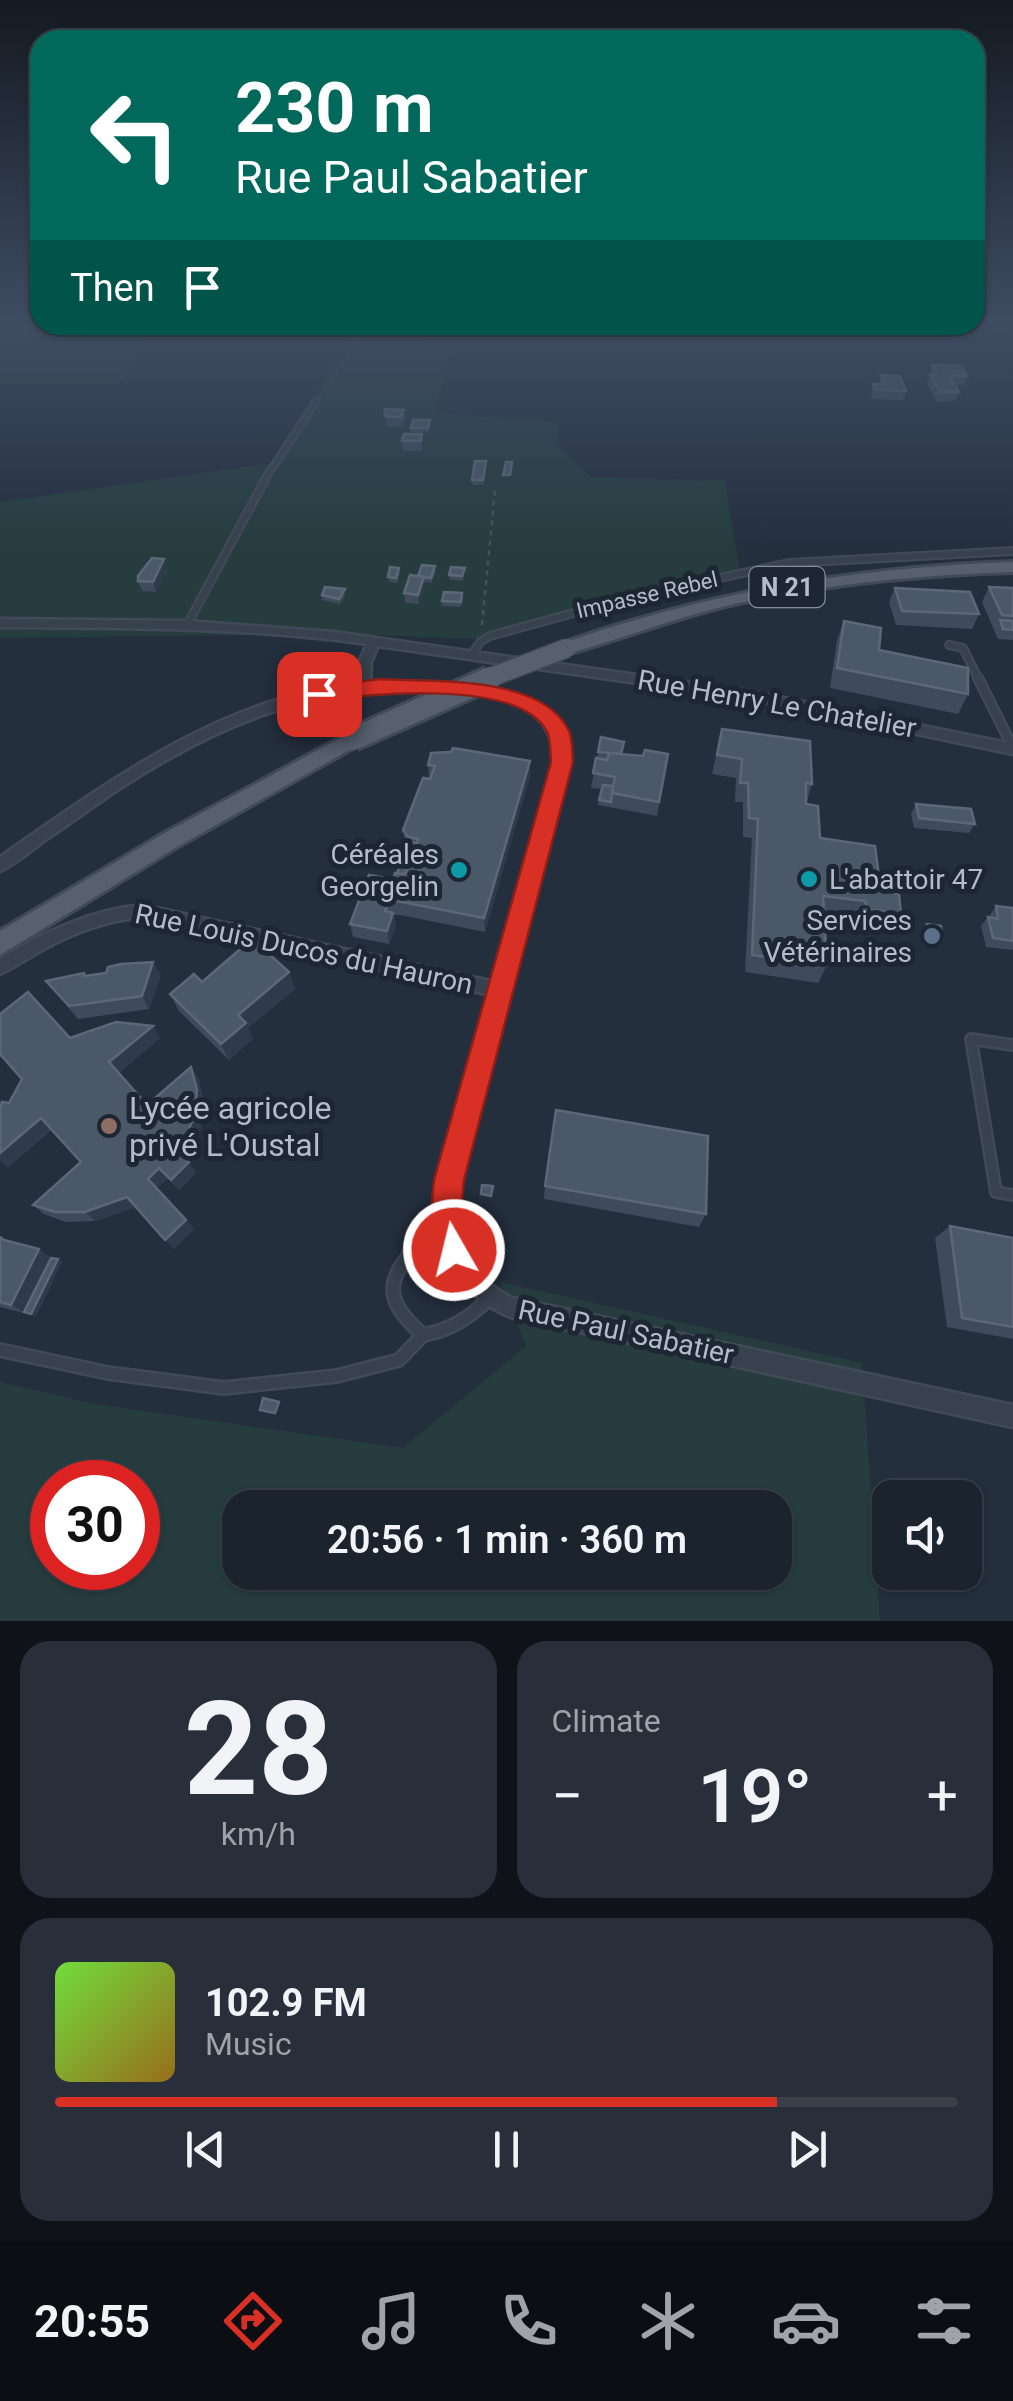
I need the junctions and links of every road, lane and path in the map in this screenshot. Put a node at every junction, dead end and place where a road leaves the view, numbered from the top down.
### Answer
1 (317, 400) edge
2 (496, 490) dead end
3 (1013, 551) edge
4 (1013, 567) edge
5 (0, 623) edge
6 (187, 625) junction
7 (374, 642) junction
8 (480, 642) junction
9 (949, 645) dead end
10 (471, 656) junction
11 (364, 686) junction
12 (1013, 748) edge
13 (0, 865) edge
14 (0, 944) edge
15 (0, 967) edge
16 (500, 990) junction
17 (1013, 1046) edge
18 (1013, 1195) edge
19 (445, 1212) junction
20 (489, 1299) junction
21 (423, 1335) junction
22 (0, 1350) edge
23 (1013, 1416) edge

1 - 6 lane
2 - 8 path
3 - 8 lane, Impasse Rebel
4 - 14 main road, N 21, bridge
5 - 6 street, Rue Henry Le Chatelier
6 - 7 street, Rue Henry Le Chatelier
7 - 10 street, Rue Henry Le Chatelier
7 - 11 street
8 - 10 lane
9 - 12 lane
10 - 12 street, Rue Henry Le Chatelier
11 - 13 street, Rue Paul Sabatier
11 - 16 street, Rue Paul Sabatier
15 - 16 street, Rue Louis Ducos du Hauron
16 - 19 street, Rue Paul Sabatier
17 - 18 lane
19 - 20 street, Rue Paul Sabatier
19 - 21 lane
20 - 21 lane
20 - 23 street, Rue Paul Sabatier
21 - 22 lane

